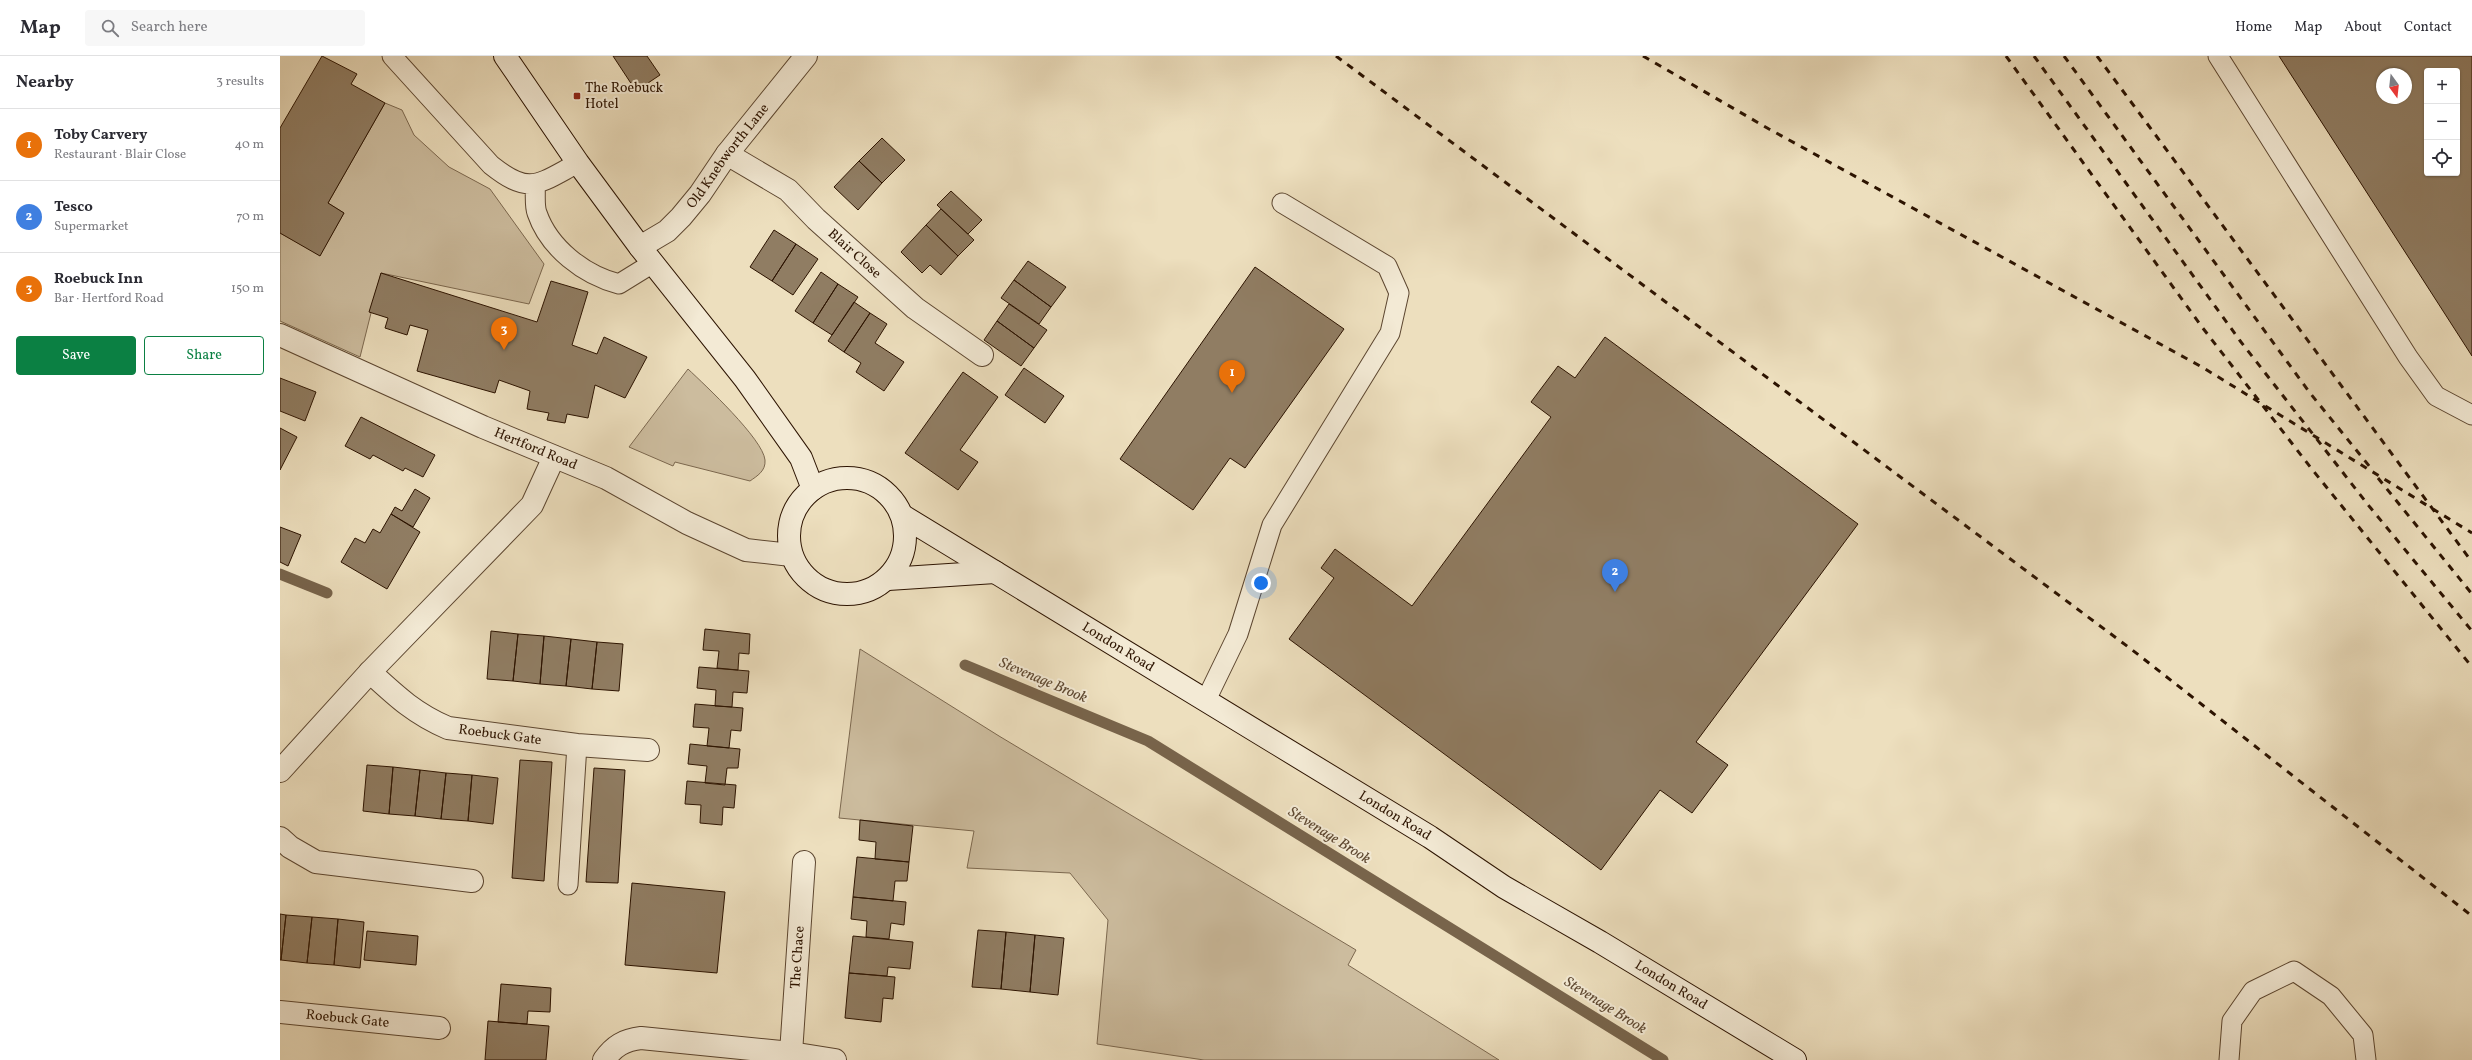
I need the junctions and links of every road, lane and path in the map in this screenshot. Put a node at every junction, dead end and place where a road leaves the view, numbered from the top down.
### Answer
1 (392, 56) edge
2 (505, 56) edge
3 (806, 56) edge
4 (2218, 56) edge
5 (727, 154) junction
6 (578, 163) junction
7 (536, 185) junction
8 (1282, 203) dead end
9 (647, 255) junction
10 (280, 335) edge
11 (982, 355) dead end
12 (2472, 415) edge
13 (554, 457) junction
14 (813, 489) junction
15 (903, 516) junction
16 (792, 555) junction
17 (995, 572) junction
18 (888, 579) junction
19 (370, 672) junction
20 (1206, 700) junction
21 (577, 745) junction
22 (648, 750) dead end
23 (280, 771) edge
24 (280, 838) edge
25 (804, 862) dead end
26 (472, 880) dead end
27 (568, 885) dead end
28 (280, 1012) edge
29 (439, 1028) dead end
30 (791, 1053) junction
31 (604, 1060) edge
32 (835, 1060) edge
33 (1795, 1060) edge
34 (2229, 1060) edge
35 (2366, 1060) edge

1 - 7 lane
2 - 6 street
3 - 5 street, Old Knebworth Lane
4 - 12 lane
5 - 9 street, Old Knebworth Lane
5 - 11 street, Blair Close
6 - 7 lane
6 - 9 street
7 - 9 lane
8 - 20 lane
9 - 14 street
10 - 13 street, Hertford Road
13 - 16 street, Hertford Road
13 - 19 street
14 - 15 street
14 - 16 street
15 - 17 street, London Road
15 - 18 street
16 - 18 street
17 - 18 street
17 - 20 street, London Road
19 - 21 street, Roebuck Gate
19 - 23 street
20 - 33 street, London Road
21 - 22 street, Roebuck Gate
21 - 27 lane
24 - 26 street
25 - 30 street, The Chace
28 - 29 street, Roebuck Gate
30 - 31 street
30 - 32 street
34 - 35 lane

